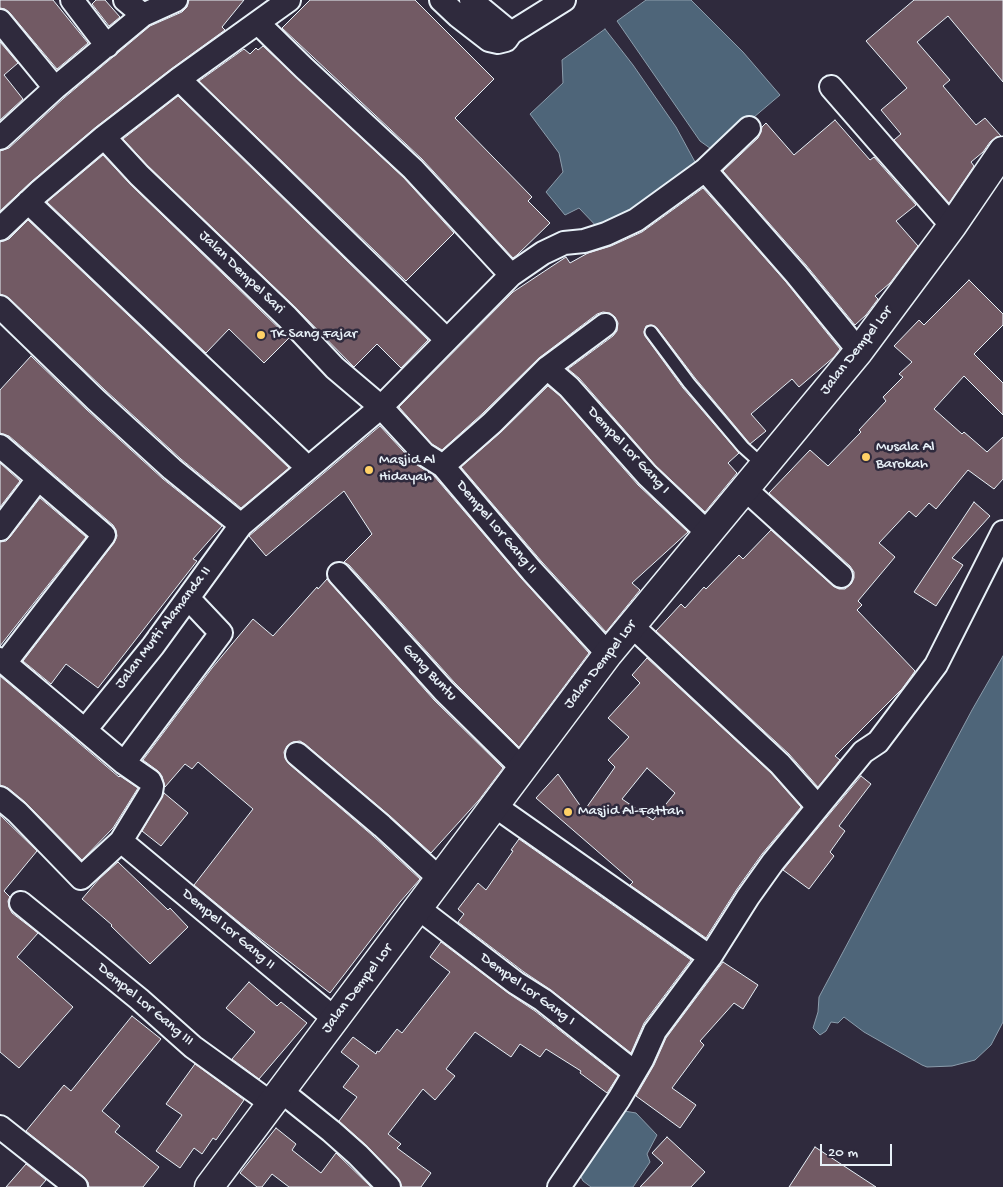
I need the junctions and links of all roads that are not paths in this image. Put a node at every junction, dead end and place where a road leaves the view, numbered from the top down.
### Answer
1 (72, 0) edge
2 (124, 0) edge
3 (176, 0) edge
4 (289, 0) edge
5 (441, 0) edge
6 (471, 0) edge
7 (564, 0) edge
8 (143, 15) junction
9 (0, 21) edge
10 (258, 23) junction
11 (511, 33) junction
12 (107, 46) junction
13 (178, 79) junction
14 (830, 87) dead end
15 (55, 88) junction
16 (749, 128) dead end
17 (104, 137) junction
18 (0, 138) edge
19 (1003, 151) edge
20 (704, 170) junction
21 (28, 202) junction
22 (952, 226) junction
23 (0, 229) edge
24 (511, 275) junction
25 (0, 307) edge
26 (605, 324) dead end
27 (651, 332) dead end
28 (447, 340) junction
29 (859, 351) junction
30 (547, 368) junction
31 (380, 407) junction
32 (0, 446) edge
33 (763, 465) junction
34 (443, 466) junction
35 (308, 468) junction
36 (38, 479) junction
37 (745, 489) junction
38 (241, 524) junction
39 (0, 529) edge
40 (1003, 532) edge
41 (708, 533) junction
42 (339, 574) dead end
43 (841, 576) dead end
44 (188, 598) junction
45 (632, 626) junction
46 (608, 654) junction
47 (3, 661) edge
48 (85, 730) junction
49 (297, 754) dead end
50 (124, 763) junction
51 (523, 769) junction
52 (0, 798) edge
53 (495, 806) junction
54 (818, 807) junction
55 (121, 841) junction
56 (440, 880) junction
57 (21, 903) dead end
58 (418, 908) junction
59 (710, 956) junction
60 (335, 1019) junction
61 (634, 1072) junction
62 (276, 1098) junction
63 (0, 1127) edge
64 (76, 1187) edge
65 (209, 1187) edge
66 (389, 1187) edge
67 (559, 1187) edge

1 - 12 street
2 - 8 street
3 - 8 street
4 - 10 street
5 - 11 street
6 - 11 street
7 - 11 street
8 - 12 street
9 - 15 street
10 - 13 street
10 - 24 street
12 - 15 street
13 - 17 street
13 - 28 street
14 - 22 street
15 - 18 street
16 - 20 street, Jalan Murti Alamanda II
17 - 21 street
17 - 31 street, Jalan Dempel Sari
19 - 22 street, Jalan Dempel Lor
20 - 24 street, Jalan Murti Alamanda II
20 - 29 street
21 - 23 street
21 - 35 street
22 - 29 street, Jalan Dempel Lor
24 - 28 street, Jalan Murti Alamanda II
25 - 38 street
26 - 30 street
27 - 33 lane
28 - 31 street, Jalan Murti Alamanda II
29 - 33 street, Jalan Dempel Lor
30 - 34 street
30 - 41 street, Dempel Lor Gang I
31 - 34 street, Dempel Lor Gang II
31 - 35 street, Jalan Murti Alamanda II
32 - 36 street
33 - 37 street, Jalan Dempel Lor
34 - 46 street, Dempel Lor Gang II
35 - 38 street, Jalan Murti Alamanda II
36 - 39 street
36 - 47 street
37 - 41 street, Jalan Dempel Lor
37 - 43 street
38 - 44 street, Jalan Murti Alamanda II
40 - 54 street
41 - 45 street, Jalan Dempel Lor
42 - 51 street, Gang Buntu
44 - 48 street, Jalan Murti Alamanda II
44 - 50 street
45 - 46 street, Jalan Dempel Lor
45 - 54 street
46 - 51 street, Jalan Dempel Lor
47 - 48 street
48 - 50 street
49 - 56 street
50 - 55 street
51 - 53 street, Jalan Dempel Lor
52 - 55 street
53 - 56 street, Jalan Dempel Lor
53 - 59 street
54 - 59 street
55 - 60 street, Dempel Lor Gang II
56 - 58 street, Jalan Dempel Lor
57 - 62 street, Dempel Lor Gang III
58 - 60 street, Jalan Dempel Lor
58 - 61 street, Dempel Lor Gang I
59 - 61 street
60 - 62 street, Jalan Dempel Lor
61 - 67 street
62 - 65 street, Jalan Dempel Lor
62 - 66 street
63 - 64 street

